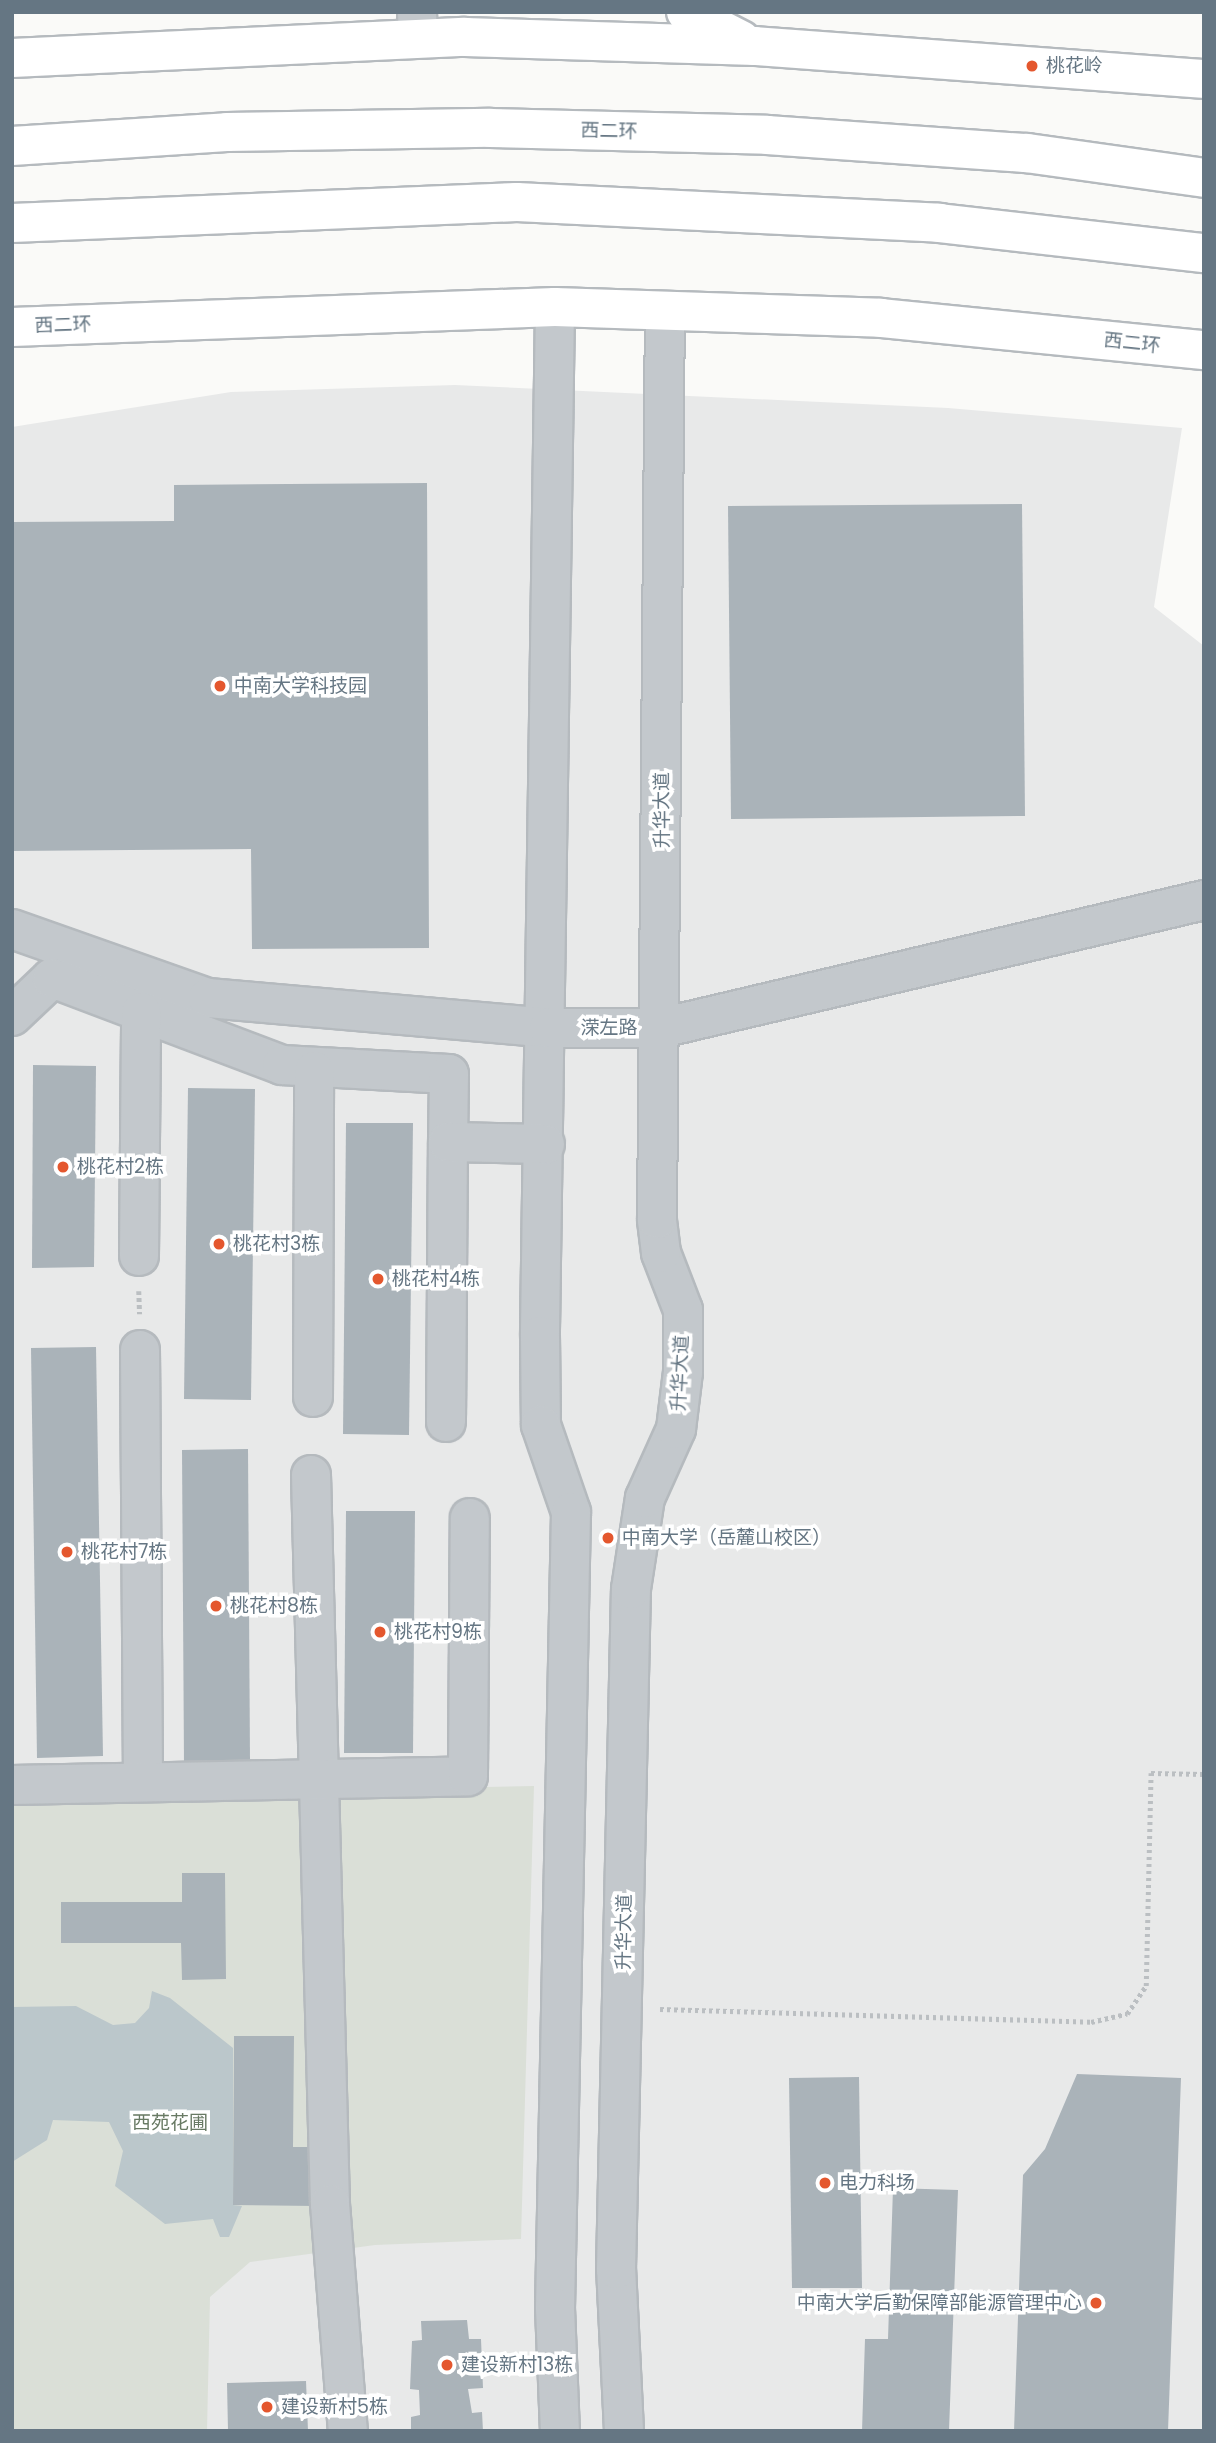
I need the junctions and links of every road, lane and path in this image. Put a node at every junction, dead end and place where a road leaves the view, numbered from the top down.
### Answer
1 (505, 12) edge
2 (686, 12) edge
3 (418, 25) edge
4 (465, 37) junction
5 (755, 46) junction
6 (12, 58) edge
7 (1204, 79) edge
8 (12, 146) edge
9 (1204, 178) edge
10 (12, 223) edge
11 (1204, 253) edge
12 (555, 307) junction
13 (665, 311) junction
14 (12, 327) edge
15 (1204, 350) edge
16 (1204, 900) edge
17 (12, 929) edge
18 (141, 1012) junction
19 (12, 1016) edge
20 (549, 1028) junction
21 (661, 1028) junction
22 (314, 1071) junction
23 (448, 1142) junction
24 (545, 1144) junction
25 (139, 1256) joint
26 (140, 1350) joint
27 (313, 1397) dead end
28 (446, 1422) dead end
29 (311, 1475) dead end
30 (470, 1518) dead end
31 (1204, 1774) edge
32 (322, 1778) junction
33 (143, 1782) junction
34 (12, 1785) edge
35 (622, 2006) junction
36 (348, 2431) edge
37 (560, 2431) edge
38 (624, 2431) edge

1 - 4 main road
2 - 5 main road
3 - 4 main road
3 - 6 main road
4 - 5 main road
5 - 7 main road
8 - 9 main road, 西二环
10 - 11 main road
12 - 13 main road, 西二环
12 - 14 main road, 西二环
12 - 20 street
13 - 15 main road, 西二环
13 - 21 street, 升华大道
16 - 21 street, 溁左路
17 - 20 street, 溁左路
18 - 19 street
18 - 22 street
18 - 25 street
20 - 21 street, 溁左路
20 - 24 street
21 - 35 street, 升华大道
22 - 23 street
22 - 27 street
23 - 24 street
23 - 28 street
24 - 37 street
25 - 26 path
26 - 33 street
29 - 32 street
30 - 32 street
31 - 35 path
32 - 33 street
32 - 36 street
33 - 34 street
35 - 38 street, 升华大道

